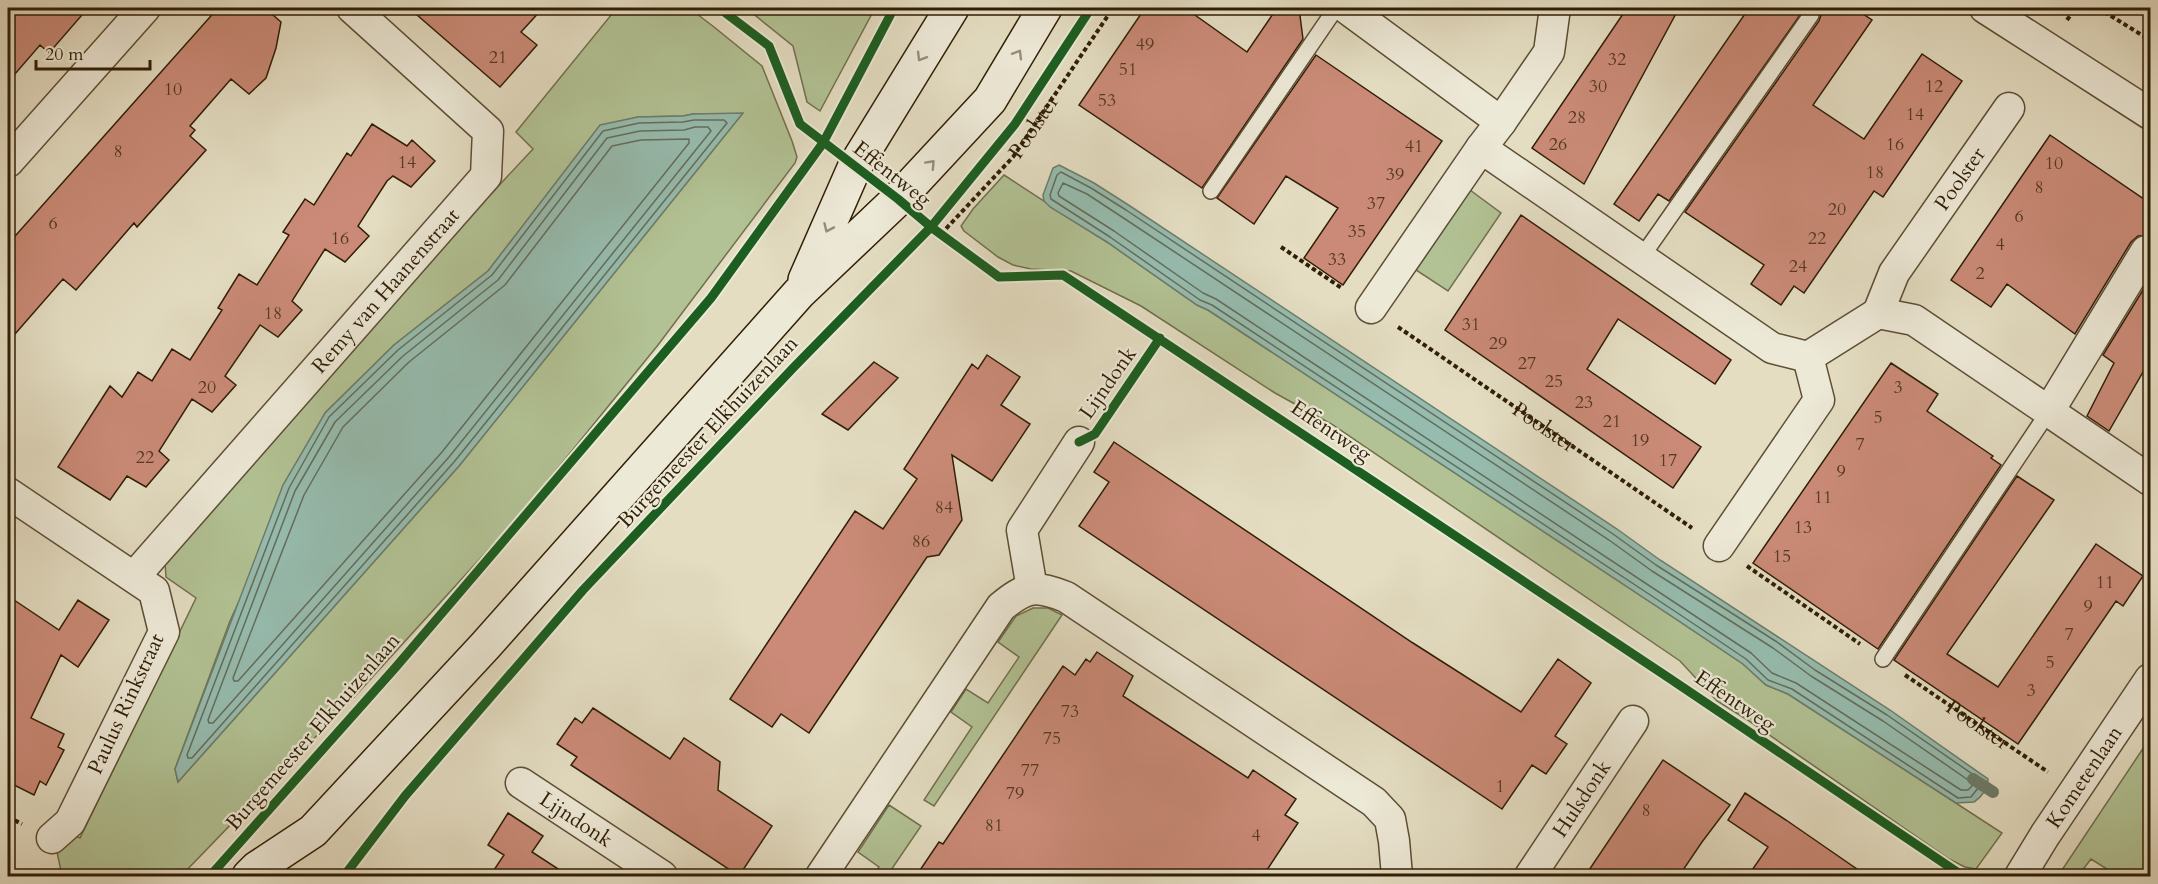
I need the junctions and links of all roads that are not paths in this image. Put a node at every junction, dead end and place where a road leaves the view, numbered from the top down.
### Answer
1 (145, 8) edge
2 (352, 8) edge
3 (952, 8) edge
4 (1046, 8) edge
5 (1336, 8) edge
6 (1346, 8) edge
7 (1555, 8) edge
8 (1985, 8) edge
9 (1811, 15) dead end
10 (2009, 108) dead end
11 (2151, 114) edge
12 (1501, 122) junction
13 (1481, 148) junction
14 (8, 162) edge
15 (1211, 191) dead end
16 (2146, 251) dead end
17 (1641, 258) junction
18 (799, 293) junction
19 (1371, 308) road end
20 (1878, 313) junction
21 (1808, 357) junction
22 (2049, 411) junction
23 (1079, 442) dead end
24 (2151, 480) edge
25 (8, 493) edge
26 (1719, 546) road end
27 (134, 577) junction
28 (1032, 589) junction
29 (1883, 660) road end
30 (2151, 679) edge
31 (1633, 721) dead end
32 (521, 783) dead end
33 (313, 831) junction
34 (52, 838) dead end
35 (249, 876) edge
36 (286, 876) edge
37 (662, 876) edge
38 (821, 876) edge
39 (1396, 876) edge
40 (1530, 876) edge
41 (2020, 876) edge

1 - 14 street
2 - 27 street, Remy van Haanenstraat
3 -> 18 street, Burgemeester Elkhuizenlaan
18 -> 4 street, Burgemeester Elkhuizenlaan
5 - 15 lane
6 - 12 street
7 - 12 street
8 - 11 street
9 - 17 lane
10 - 20 street, Poolster
12 - 13 street
13 - 17 street
13 - 19 street
16 - 22 street
17 - 21 street
18 - 33 street, Burgemeester Elkhuizenlaan
20 - 21 street
20 - 22 street
21 - 26 street
22 - 24 street
22 - 29 lane
23 - 28 street, Lijndonk
25 - 27 street, Paulus Rinkstraat
27 - 34 street, Paulus Rinkstraat
28 - 38 street
28 - 39 street
30 - 41 street, Kometenlaan
31 - 40 street, Hulsdonk
32 - 37 street, Lijndonk
33 - 35 street, Burgemeester Elkhuizenlaan
33 - 36 street, Burgemeester Elkhuizenlaan

